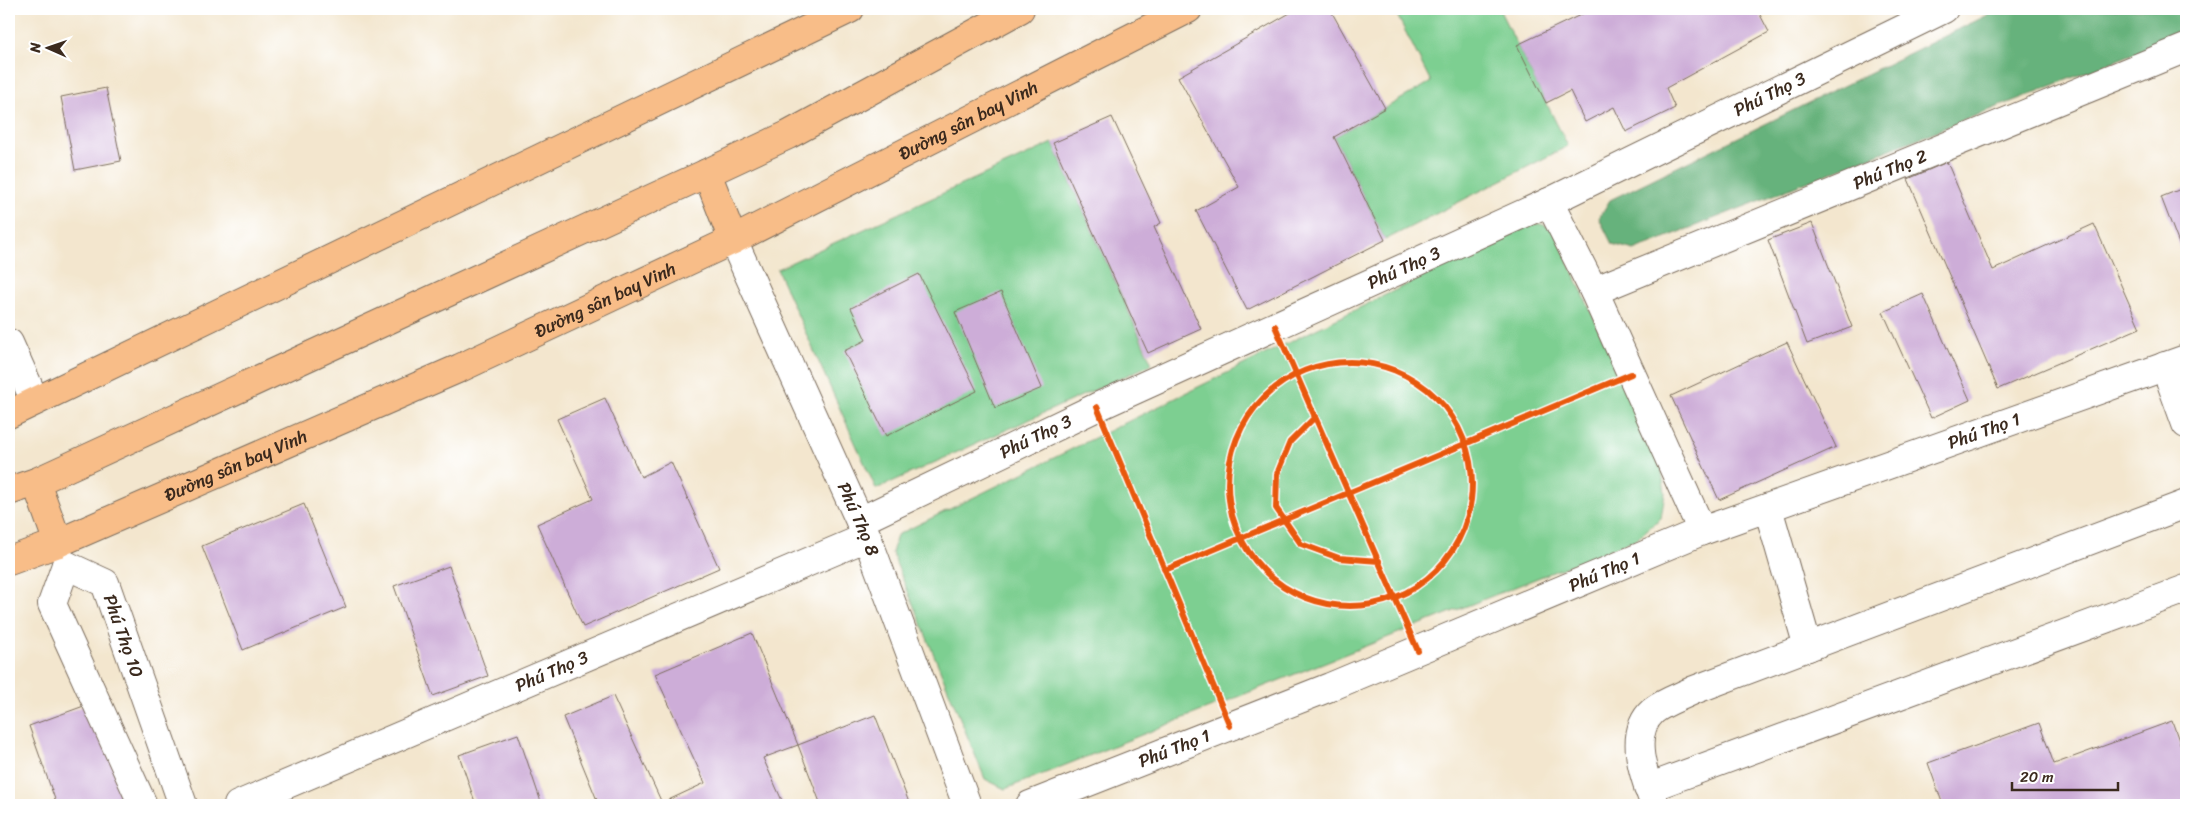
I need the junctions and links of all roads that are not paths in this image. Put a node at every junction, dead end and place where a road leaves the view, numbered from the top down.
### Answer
1 (850, 9) edge
2 (1020, 9) edge
3 (1188, 9) edge
4 (1944, 9) edge
5 (2186, 48) edge
6 (707, 173) junction
7 (1549, 202) junction
8 (733, 240) junction
9 (1594, 291) junction
10 (9, 343) edge
11 (2176, 362) edge
12 (35, 401) junction
13 (9, 414) edge
14 (2186, 424) edge
15 (36, 482) junction
16 (9, 492) edge
17 (2186, 504) edge
18 (1768, 508) junction
19 (863, 529) junction
20 (1702, 531) junction
21 (62, 554) junction
22 (9, 561) edge
23 (2186, 589) edge
24 (1808, 647) junction
25 (1652, 797) edge
26 (144, 805) edge
27 (183, 805) edge
28 (238, 805) edge
29 (967, 805) edge
30 (1030, 805) edge

1 - 12 main road
2 - 6 main road
3 - 8 main road, Đường sân bay Vinh
4 - 7 street, Phú Thọ 3
5 - 9 street, Phú Thọ 2
6 - 8 main road
6 - 15 main road
7 - 9 street
7 - 19 street, Phú Thọ 3
8 - 19 street, Phú Thọ 8
8 - 21 main road, Đường sân bay Vinh
9 - 20 street
10 - 12 street
11 - 14 street
11 - 18 street, Phú Thọ 1
12 - 13 main road
15 - 16 main road
15 - 21 main road
17 - 24 street
18 - 20 street, Phú Thọ 1
18 - 24 street
19 - 28 street, Phú Thọ 3
19 - 29 street, Phú Thọ 8
20 - 30 street, Phú Thọ 1
21 - 22 main road, Đường sân bay Vinh
21 - 26 street
21 - 27 street, Phú Thọ 10
23 - 25 street
24 - 25 street

